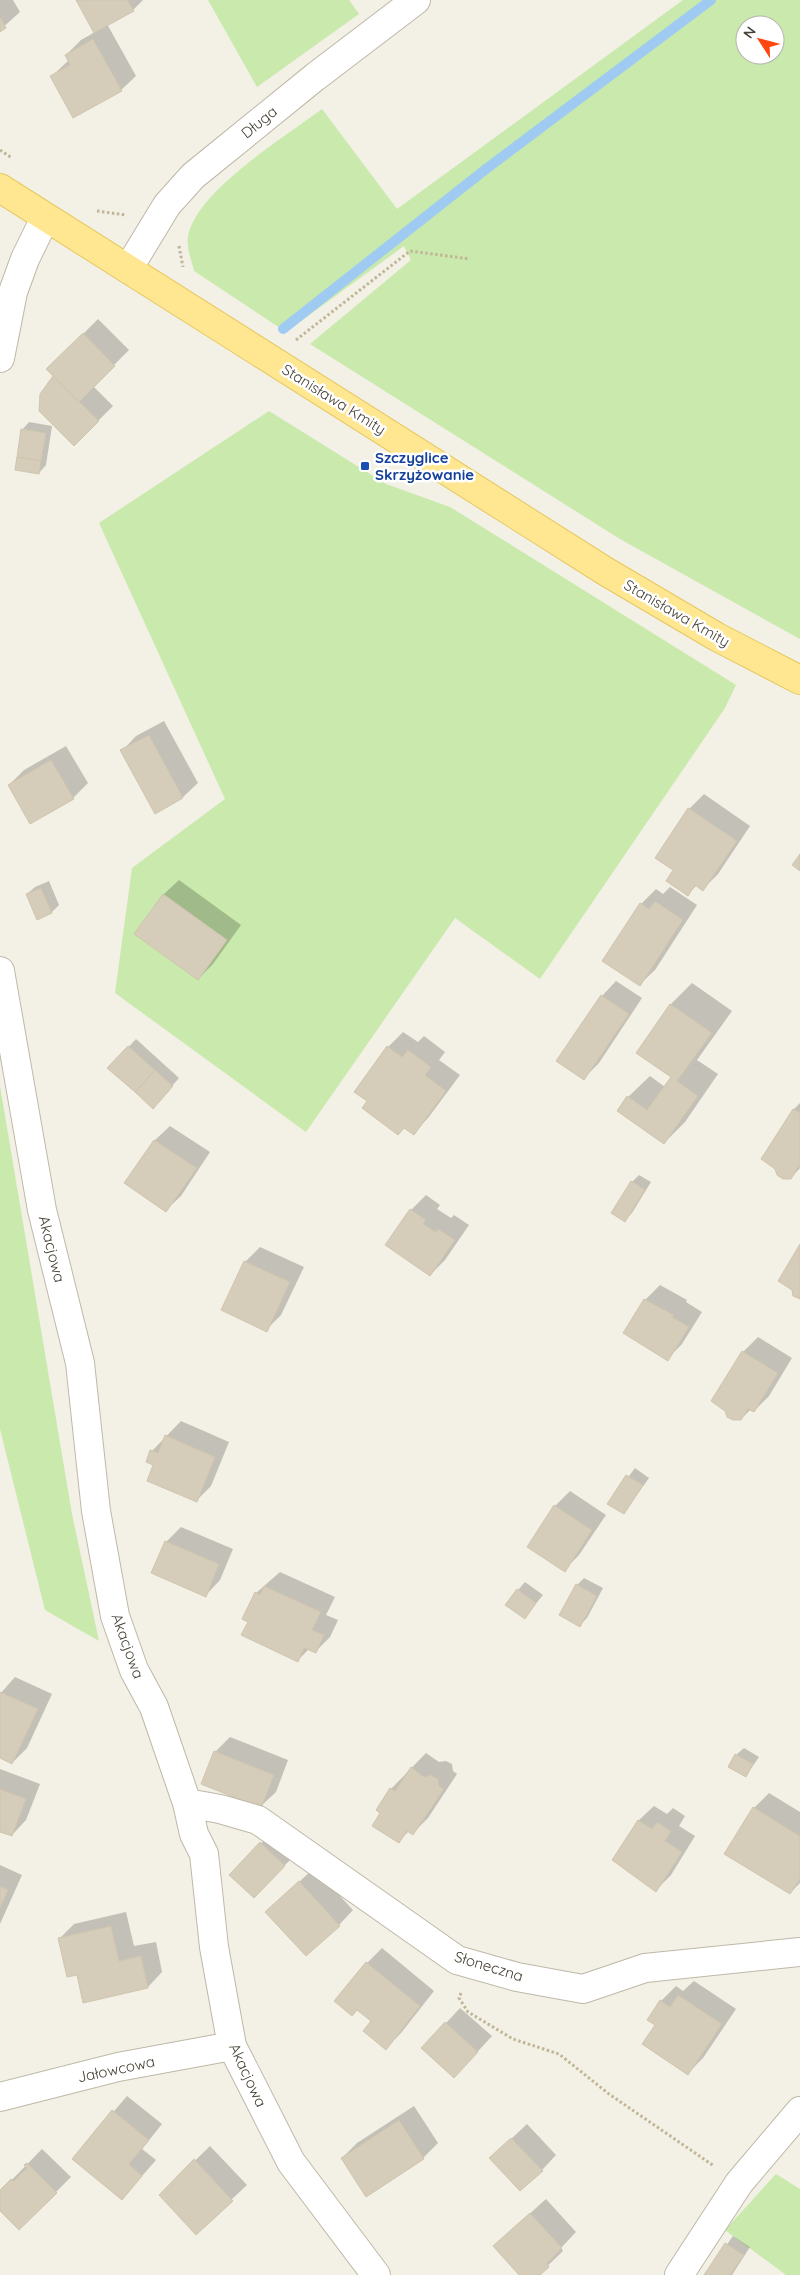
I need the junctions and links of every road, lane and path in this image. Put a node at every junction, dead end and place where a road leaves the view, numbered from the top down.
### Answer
1 (416, 0) edge
2 (0, 150) edge
3 (13, 159) dead end
4 (0, 188) edge
5 (132, 209) dead end
6 (95, 211) dead end
7 (45, 218) junction
8 (470, 259) dead end
9 (128, 269) junction
10 (0, 358) edge
11 (273, 360) junction
12 (800, 680) edge
13 (0, 970) edge
14 (187, 1803) junction
15 (800, 1952) edge
16 (472, 1964) junction
17 (232, 2046) junction
18 (0, 2097) edge
19 (800, 2111) edge
20 (739, 2183) junction
21 (376, 2275) edge
22 (679, 2275) edge

1 - 9 street, Długa
2 - 3 path
4 - 7 main road, Stanisława Kmity
5 - 6 path
7 - 9 main road, Stanisława Kmity
7 - 10 street
8 - 11 path
9 - 11 main road, Stanisława Kmity
11 - 12 main road, Stanisława Kmity
13 - 14 street, Akacjowa
14 - 16 street, Słoneczna
14 - 17 street, Akacjowa
15 - 16 street, Słoneczna
16 - 20 path
17 - 18 street, Jałowcowa
17 - 21 street, Akacjowa
19 - 20 street
20 - 22 street

